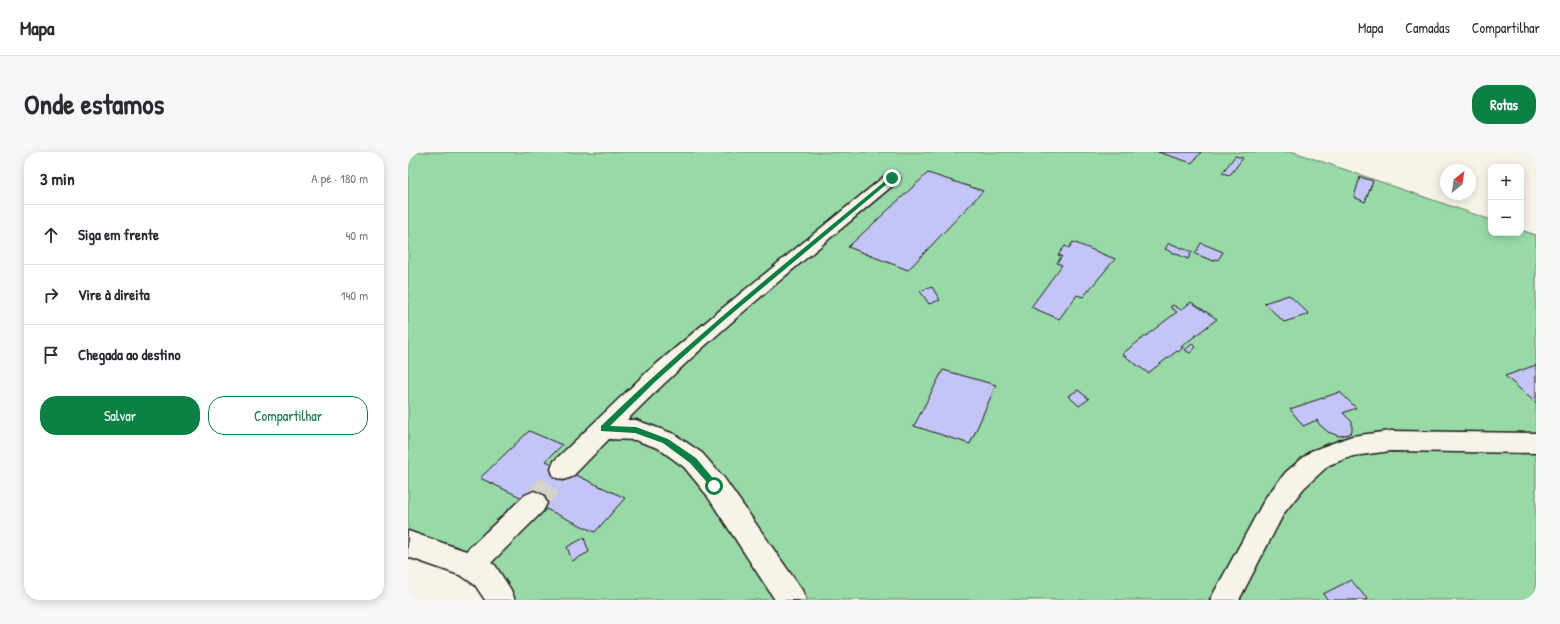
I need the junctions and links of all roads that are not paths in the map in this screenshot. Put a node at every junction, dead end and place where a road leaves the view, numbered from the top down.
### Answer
1 (892, 178) dead end
2 (603, 428) junction
3 (1536, 443) edge
4 (563, 469) tunnel mouth
5 (534, 503) tunnel mouth
6 (408, 544) edge
7 (470, 566) junction
8 (501, 600) edge
9 (792, 600) edge
10 (1224, 600) edge

1 - 2 street
2 - 4 street
2 - 9 street
3 - 10 street
5 - 7 street
6 - 7 street
7 - 8 street

